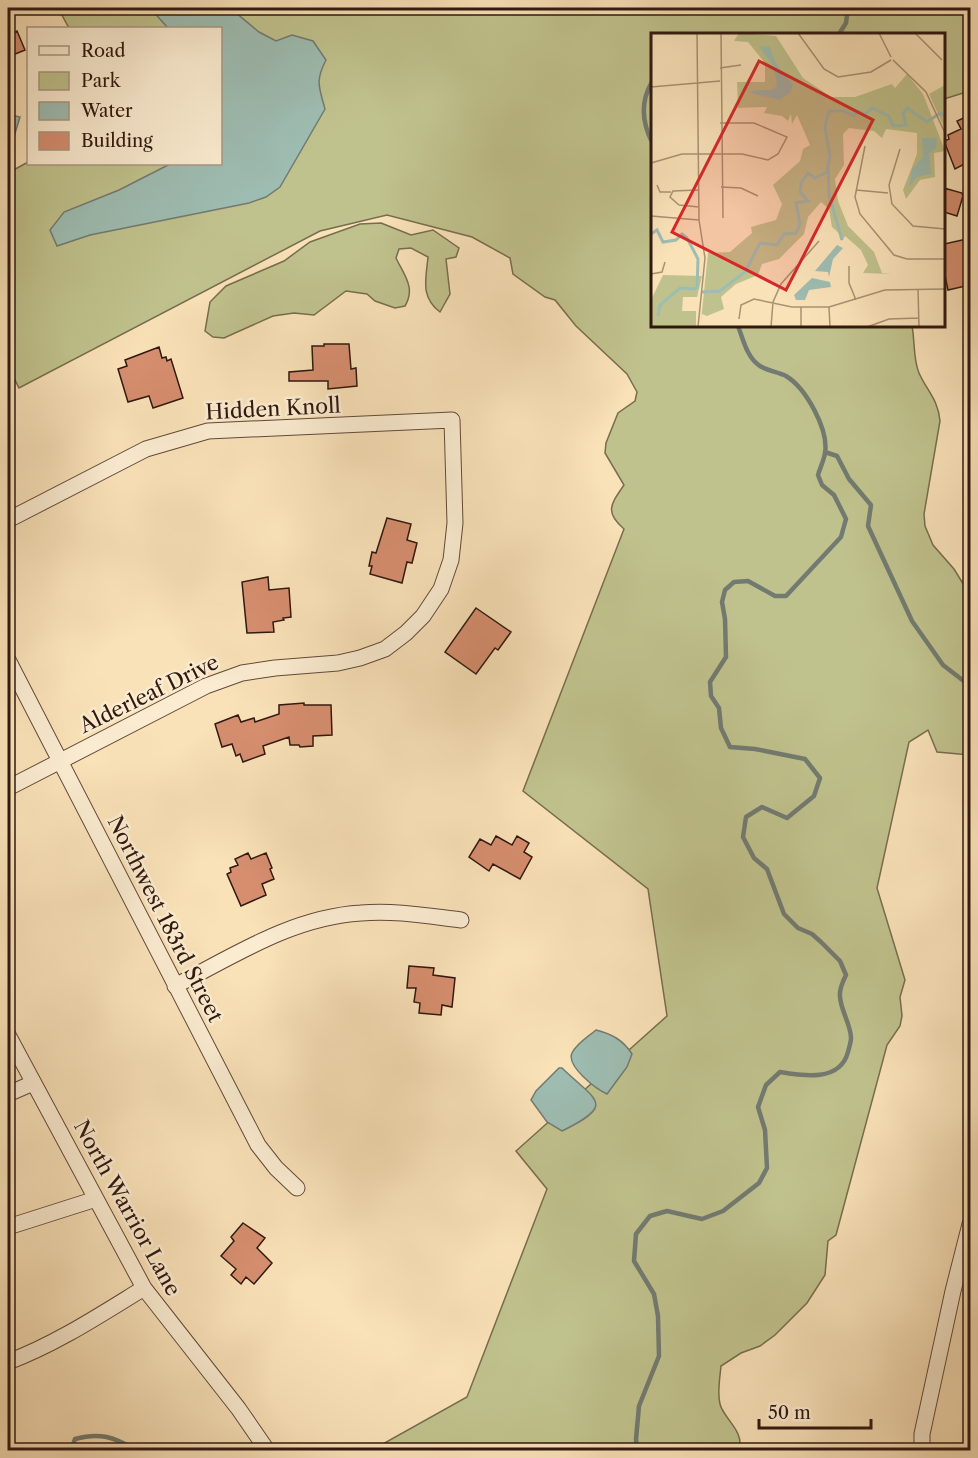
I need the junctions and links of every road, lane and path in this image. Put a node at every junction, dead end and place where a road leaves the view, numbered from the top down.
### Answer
1 (452, 420) joint
2 (8, 520) edge
3 (8, 660) edge
4 (60, 761) junction
5 (8, 788) edge
6 (461, 920) dead end
7 (176, 986) junction
8 (8, 1035) edge
9 (33, 1083) junction
10 (8, 1094) edge
11 (297, 1188) dead end
12 (96, 1199) junction
13 (970, 1224) edge
14 (8, 1227) edge
15 (144, 1288) junction
16 (8, 1362) edge
17 (267, 1450) edge
18 (922, 1450) edge

1 - 2 street, Hidden Knoll
1 - 4 street, Alderleaf Drive
3 - 4 street, Northwest 183rd Street
4 - 5 street, Alderleaf Drive
4 - 7 street, Northwest 183rd Street
6 - 7 street
7 - 11 street, Northwest 183rd Street
8 - 9 street, North Warrior Lane
9 - 10 street
9 - 12 street, North Warrior Lane
12 - 14 street
12 - 15 street, North Warrior Lane
13 - 18 street
15 - 16 street
15 - 17 street, North Warrior Lane

